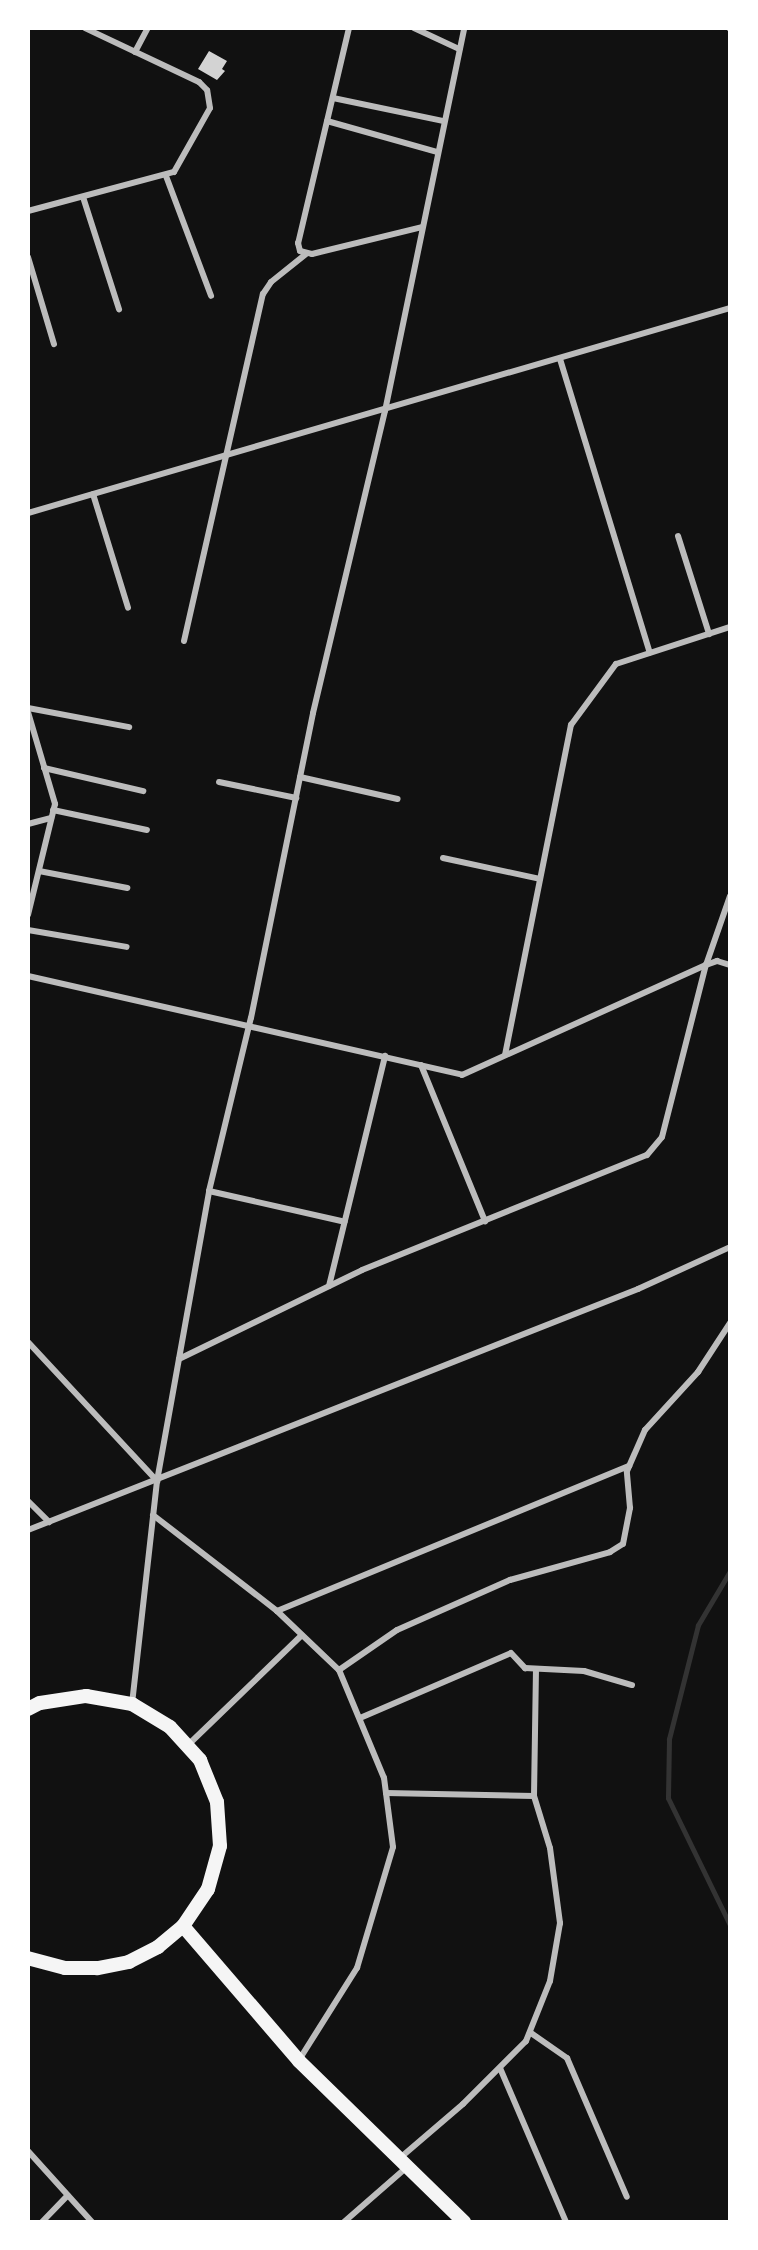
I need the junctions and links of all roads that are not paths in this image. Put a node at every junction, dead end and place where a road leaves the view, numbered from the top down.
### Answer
1 (85, 28) edge
2 (148, 28) edge
3 (350, 28) edge
4 (414, 28) edge
5 (464, 28) edge
6 (459, 49) junction
7 (135, 52) junction
8 (333, 98) junction
9 (327, 122) junction
10 (443, 122) junction
11 (437, 152) junction
12 (166, 176) junction
13 (83, 197) junction
14 (28, 211) edge
15 (422, 226) junction
16 (306, 254) junction
17 (28, 257) edge
18 (211, 296) dead end
19 (729, 308) edge
20 (119, 309) dead end
21 (54, 344) dead end
22 (560, 359) junction
23 (385, 411) junction
24 (229, 456) junction
25 (93, 494) junction
26 (28, 513) edge
27 (678, 536) dead end
28 (129, 608) dead end
29 (729, 627) edge
30 (709, 634) junction
31 (184, 641) dead end
32 (650, 653) junction
33 (28, 710) edge
34 (129, 727) dead end
35 (44, 768) junction
36 (300, 777) junction
37 (219, 782) dead end
38 (143, 791) dead end
39 (296, 798) junction
40 (398, 799) dead end
41 (53, 810) junction
42 (51, 818) junction
43 (28, 824) edge
44 (147, 830) dead end
45 (443, 858) dead end
46 (39, 870) junction
47 (540, 879) junction
48 (127, 888) dead end
49 (729, 896) edge
50 (28, 915) edge
51 (28, 930) edge
52 (127, 947) dead end
53 (706, 965) junction
54 (729, 965) edge
55 (28, 976) edge
56 (250, 1024) junction
57 (505, 1055) junction
58 (385, 1056) junction
59 (421, 1065) junction
60 (209, 1191) junction
61 (485, 1221) junction
62 (345, 1222) junction
63 (729, 1247) edge
64 (329, 1286) junction
65 (729, 1323) edge
66 (28, 1342) edge
67 (179, 1359) junction
68 (629, 1466) junction
69 (157, 1481) junction
70 (28, 1501) edge
71 (153, 1515) junction
72 (49, 1522) junction
73 (28, 1530) edge
74 (277, 1611) junction
75 (302, 1635) junction
76 (536, 1668) junction
77 (339, 1670) junction
78 (632, 1684) dead end
79 (132, 1704) junction
80 (28, 1709) edge
81 (360, 1718) junction
82 (188, 1746) junction
83 (386, 1793) junction
84 (534, 1796) junction
85 (183, 1926) junction
86 (28, 1958) edge
87 (531, 2033) junction
88 (299, 2061) junction
89 (500, 2068) junction
90 (28, 2151) edge
91 (403, 2162) junction
92 (68, 2195) junction
93 (627, 2197) dead end
94 (42, 2222) edge
95 (92, 2222) edge
96 (344, 2222) edge
97 (464, 2222) edge
98 (566, 2222) edge

1 - 7 street
2 - 7 street
3 - 8 street
4 - 6 street
5 - 6 street
6 - 10 street
7 - 12 street
8 - 9 street
8 - 10 street
9 - 11 street
9 - 16 street
10 - 11 street
11 - 15 street
12 - 13 street
12 - 18 street
13 - 14 street
13 - 20 street
15 - 16 street
15 - 23 street
16 - 24 street
17 - 21 street
19 - 22 street
22 - 23 street
22 - 32 street
23 - 24 street
23 - 36 street
24 - 25 street
24 - 31 street
25 - 26 street
25 - 28 street
27 - 30 street
29 - 30 street
30 - 32 street
32 - 47 street
33 - 34 street
33 - 35 street
35 - 38 street
35 - 41 street
36 - 39 street
36 - 40 street
37 - 39 street
39 - 56 street
41 - 42 street
41 - 44 street
42 - 43 street
42 - 46 street
45 - 47 street
46 - 48 street
46 - 50 street
47 - 57 street
49 - 53 street
51 - 52 street
53 - 54 street
53 - 57 street
53 - 61 street
55 - 56 street
56 - 58 street
56 - 60 street
57 - 59 street
58 - 59 street
58 - 62 street
59 - 61 street
60 - 62 street
60 - 67 street
61 - 64 street
62 - 64 street
63 - 69 street
64 - 67 street
65 - 68 street
66 - 69 street
67 - 69 street
68 - 74 street
68 - 77 street
69 - 71 street
69 - 72 street
70 - 72 street
71 - 74 street
71 - 79 street
72 - 73 street
74 - 75 street
75 - 77 street
75 - 82 street
76 - 78 street
76 - 81 street
76 - 84 street
77 - 81 street
79 - 80 main road
79 - 82 main road
81 - 83 street
82 - 85 main road
83 - 84 street
83 - 88 street
84 - 87 street
85 - 86 main road
85 - 88 main road
87 - 89 street
87 - 93 street
88 - 91 main road
89 - 91 street
89 - 98 street
90 - 92 street
91 - 96 street
91 - 97 main road
92 - 94 street
92 - 95 street

